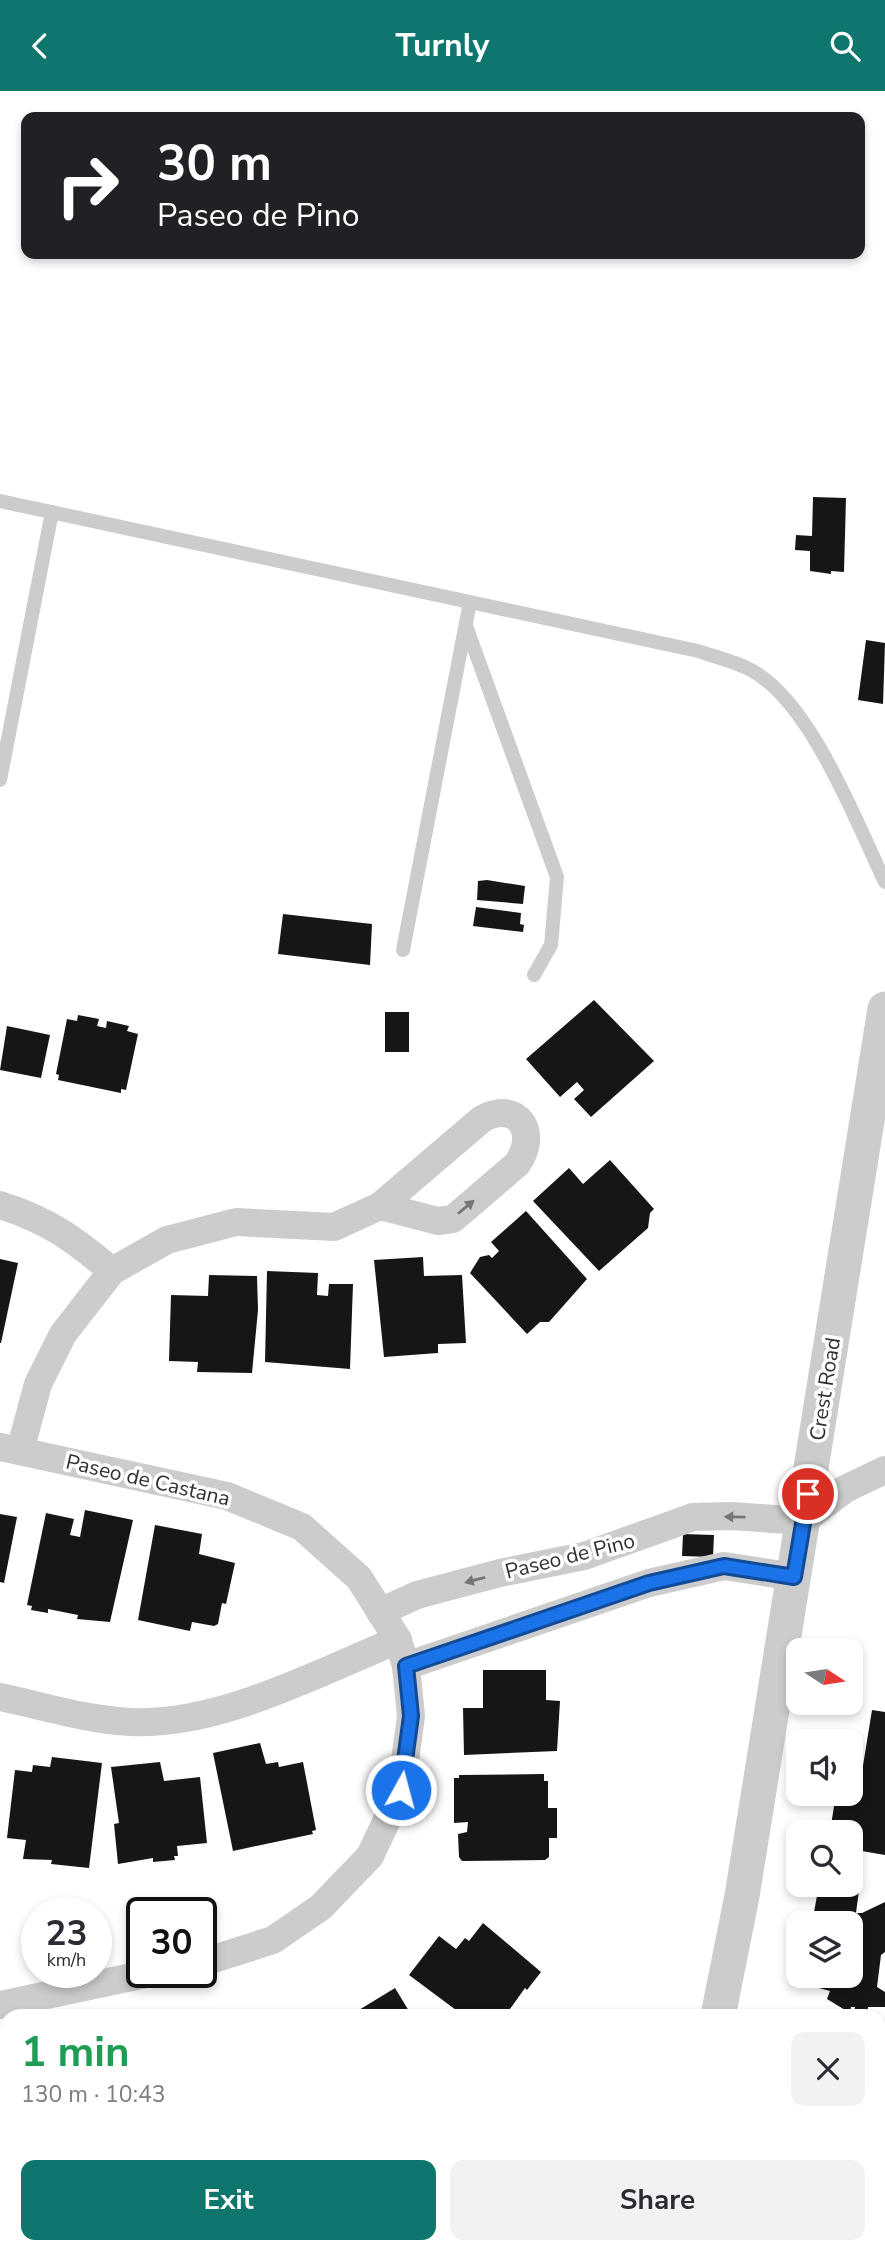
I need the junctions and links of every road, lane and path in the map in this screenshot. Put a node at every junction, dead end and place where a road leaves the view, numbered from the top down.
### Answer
1 (0, 501) edge
2 (52, 512) junction
3 (470, 602) junction
4 (466, 626) junction
5 (0, 780) edge
6 (885, 882) edge
7 (403, 950) dead end
8 (534, 975) dead end
9 (885, 1009) edge
10 (0, 1205) edge
11 (380, 1206) junction
12 (112, 1271) junction
13 (10, 1449) edge
14 (885, 1471) edge
15 (803, 1521) junction
16 (794, 1577) junction
17 (380, 1612) junction
18 (402, 1653) junction
19 (5, 1700) edge
20 (217, 1958) edge
21 (126, 1978) edge
22 (0, 2005) edge
23 (719, 2009) edge

1 - 2 lane
2 - 3 lane
2 - 5 lane
3 - 4 lane
3 - 6 lane
4 - 7 lane
4 - 8 lane
9 - 15 street, Crest Road
10 - 12 street
11 -> 11 street
11 - 12 street
12 - 13 street
13 - 17 street, Paseo de Castana
14 - 15 street
15 - 16 street, Crest Road
15 -> 17 street, Paseo de Pino
16 - 18 street
16 - 23 street, Crest Road
17 - 18 street, Paseo de Castana
18 - 19 street
18 - 20 street, Paseo de Castana
21 - 22 street

